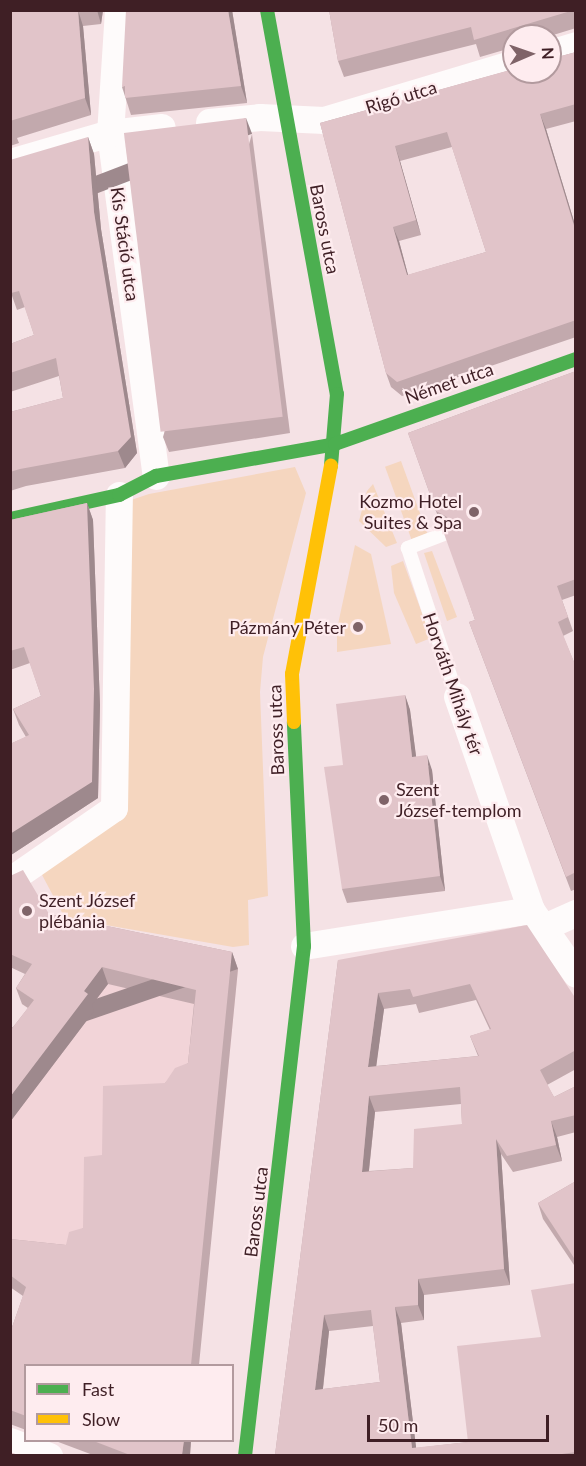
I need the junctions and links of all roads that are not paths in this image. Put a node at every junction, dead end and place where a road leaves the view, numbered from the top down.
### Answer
1 (118, 10) edge
2 (267, 10) edge
3 (502, 67) edge
4 (286, 118) junction
5 (110, 133) junction
6 (10, 162) edge
7 (576, 359) edge
8 (335, 444) junction
9 (156, 476) junction
10 (120, 495) junction
11 (10, 519) edge
12 (444, 534) edge
13 (457, 696) joint
14 (10, 880) edge
15 (576, 913) edge
16 (538, 919) junction
17 (304, 946) junction
18 (576, 974) edge
19 (10, 1441) edge
20 (49, 1455) edge
21 (245, 1455) edge

1 - 5 street, Kis Stáció utca
2 - 4 street, Baross utca
3 - 4 street, Rigó utca
4 - 5 street, Rigó utca
4 - 8 street, Baross utca
5 - 6 street, Rigó utca
5 - 9 street, Kis Stáció utca
7 - 8 street, Német utca
8 - 9 street
8 - 17 street, Baross utca
9 - 10 street
10 - 11 street
10 - 14 street
12 - 13 lane, Horváth Mihály tér
13 - 16 street, Horváth Mihály tér
15 - 16 street
16 - 17 street
16 - 18 street, Horváth Mihály tér
17 - 21 street, Baross utca
19 - 20 street

